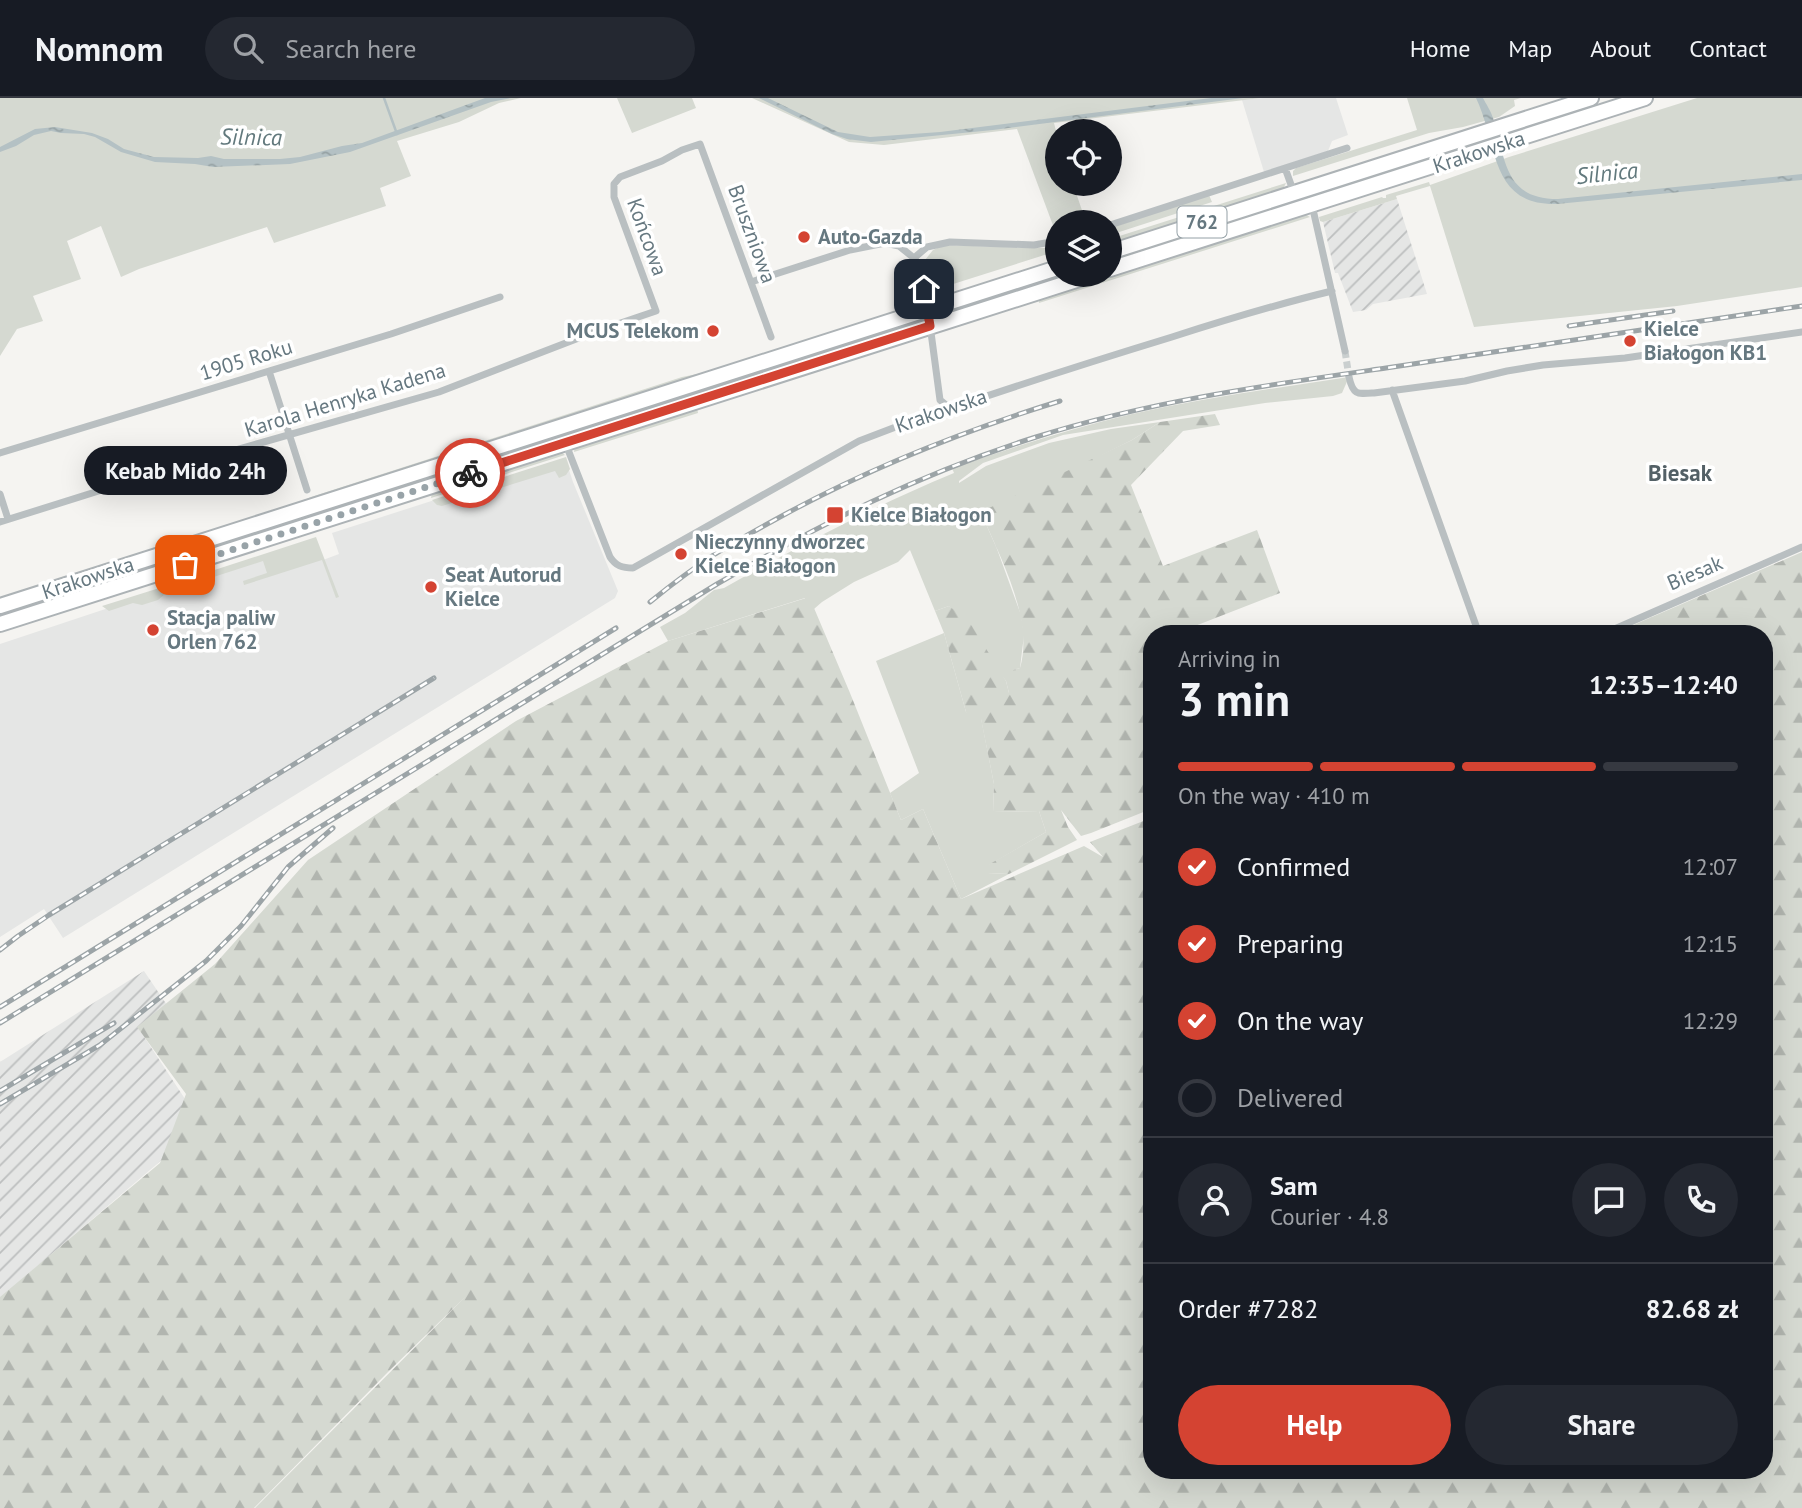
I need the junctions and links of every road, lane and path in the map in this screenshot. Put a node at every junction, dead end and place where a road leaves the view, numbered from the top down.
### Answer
1 (1591, 98) edge
2 (1645, 98) edge
3 (700, 144) joint
4 (1347, 148) dead end
5 (1285, 168) junction
6 (1294, 193) junction
7 (1312, 205) junction
8 (1122, 221) edge
9 (1045, 243) edge
10 (1122, 248) edge
11 (914, 258) junction
12 (1122, 265) edge
13 (1045, 272) edge
14 (751, 282) junction
15 (1053, 287) edge
16 (1332, 291) junction
17 (500, 297) dead end
18 (928, 310) junction
19 (656, 311) joint
20 (930, 326) junction
21 (1802, 332) edge
22 (771, 337) dead end
23 (1345, 351) tunnel mouth
24 (269, 371) junction
25 (1349, 377) dead end
26 (1392, 390) junction
27 (946, 405) junction
28 (290, 436) junction
29 (565, 442) junction
30 (0, 453) edge
31 (307, 490) dead end
32 (0, 494) edge
33 (4, 520) edge
34 (1802, 547) edge
35 (0, 606) edge
36 (0, 624) edge
37 (1476, 625) edge
38 (1624, 625) edge

1 - 6 main road, Krakowska / 762
2 - 7 main road, Krakowska / 762
3 - 14 street, Bruszniowa
3 - 19 street, Końcowa
4 - 5 street
5 - 6 street
5 - 8 street
6 - 10 main road, Krakowska / 762
7 - 12 main road, Krakowska / 762
7 - 16 street
9 - 11 street
11 - 14 street
11 - 18 street
13 - 18 main road, Krakowska
14 - 22 street, Bruszniowa
15 - 20 main road, Krakowska
16 - 23 street
16 - 27 street, Krakowska
17 - 24 street, 1905 Roku
18 - 20 street
18 - 35 main road, Krakowska
19 - 28 street, Karola Henryka Kadena
20 - 27 street
20 - 29 main road, Krakowska
21 - 26 street
24 - 28 street
24 - 30 street, 1905 Roku
25 - 26 street
26 - 37 street
27 - 29 street, Krakowska
28 - 31 street
28 - 33 street, Karola Henryka Kadena
29 - 36 main road, Krakowska
32 - 33 street
34 - 38 street, Biesak

